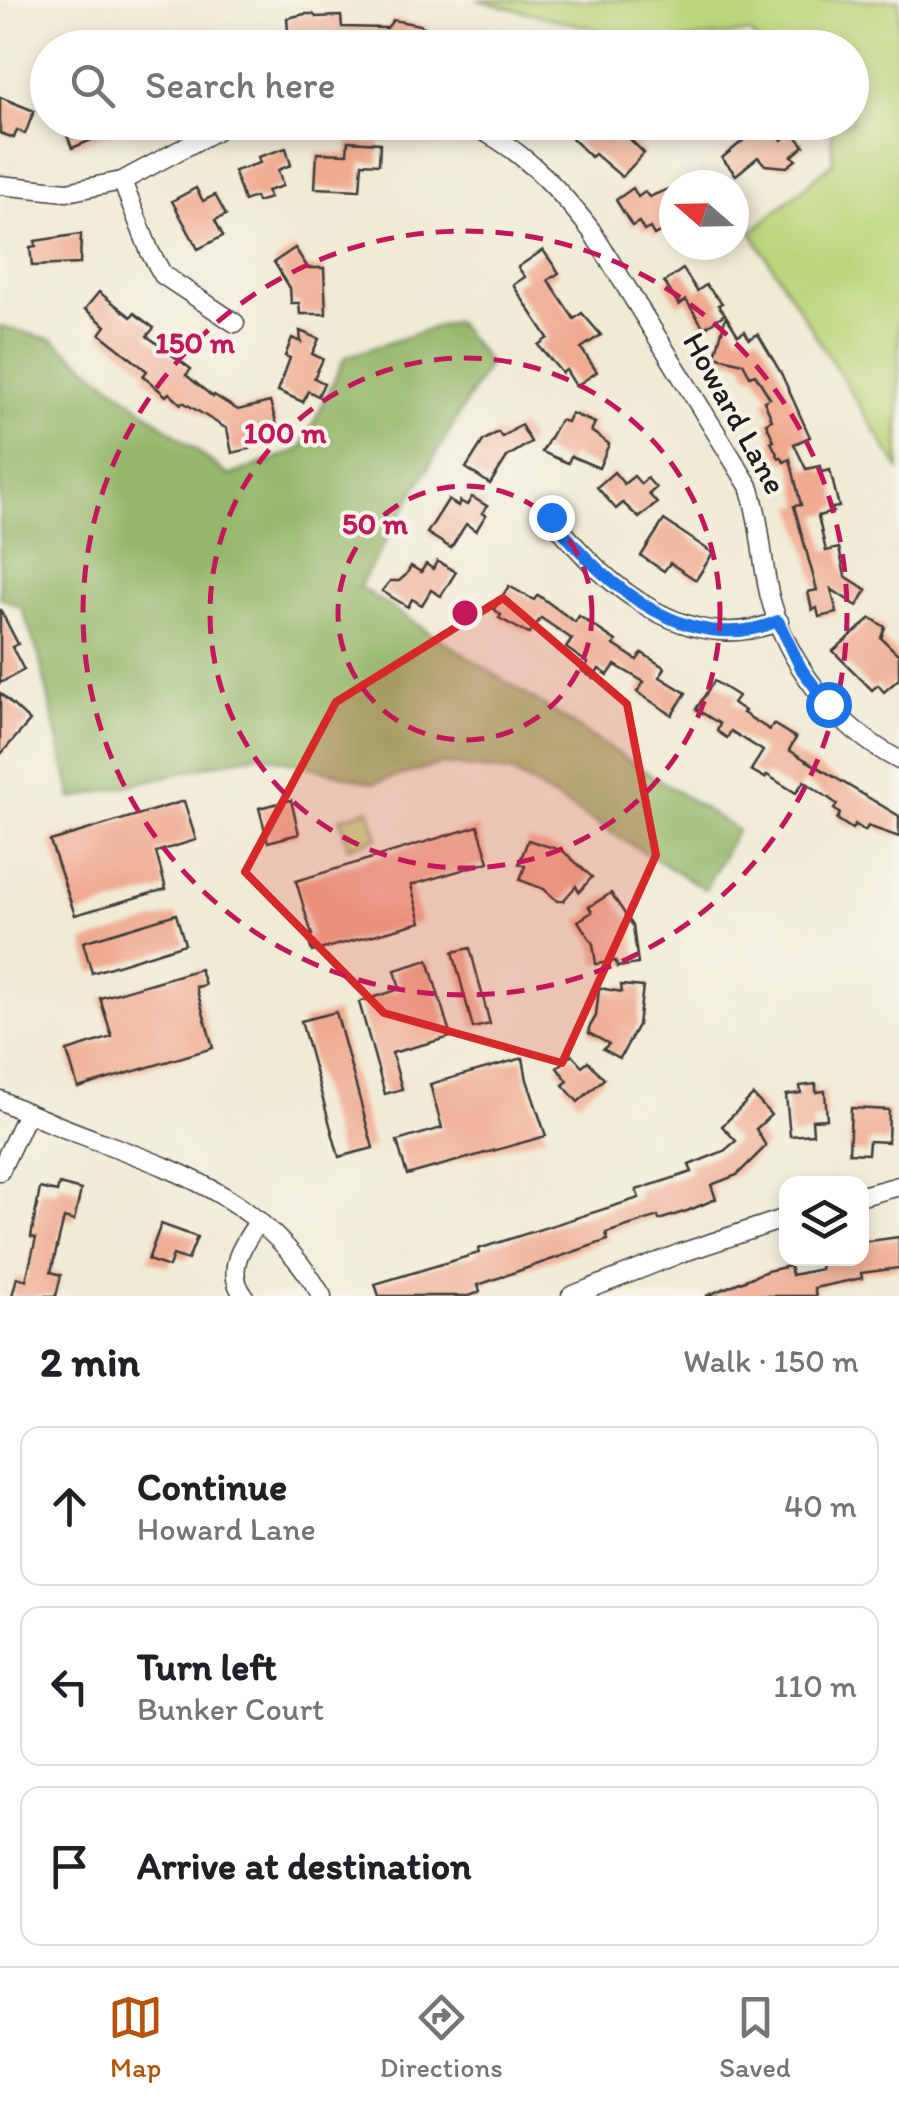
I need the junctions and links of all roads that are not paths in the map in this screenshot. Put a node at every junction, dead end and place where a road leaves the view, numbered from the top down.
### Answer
1 (201, 140) edge
2 (499, 140) edge
3 (122, 181) junction
4 (0, 184) edge
5 (235, 323) dead end
6 (551, 517) dead end
7 (778, 621) junction
8 (899, 760) edge
9 (0, 1100) edge
10 (27, 1113) junction
11 (0, 1171) edge
12 (899, 1186) edge
13 (869, 1194) edge
14 (779, 1220) edge
15 (259, 1221) junction
16 (244, 1296) edge
17 (322, 1296) edge
18 (571, 1296) edge

1 - 3 street
2 - 7 street, Howard Lane
3 - 4 street
3 - 5 street
6 - 7 street
7 - 8 street, Howard Lane
9 - 10 street
10 - 11 street
10 - 15 street
12 - 13 street
14 - 18 street
15 - 16 street
15 - 17 street

